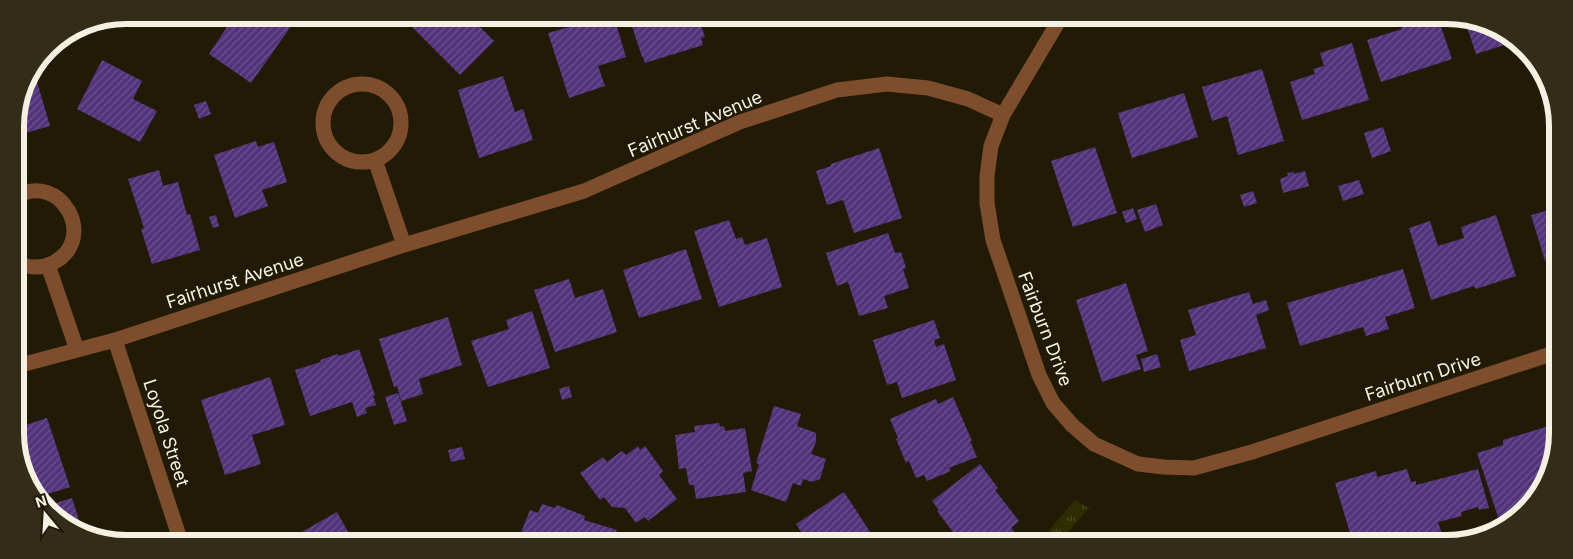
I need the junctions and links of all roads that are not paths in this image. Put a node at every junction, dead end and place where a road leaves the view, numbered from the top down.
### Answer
1 (1057, 24) edge
2 (1003, 115) junction
3 (375, 160) junction
4 (24, 192) edge
5 (404, 245) junction
6 (24, 265) edge
7 (48, 265) junction
8 (116, 340) junction
9 (77, 350) junction
10 (1549, 355) edge
11 (24, 364) edge
12 (179, 535) edge

1 - 2 street, Fairburn Drive
2 - 5 street, Fairhurst Avenue
2 - 10 street, Fairburn Drive
3 - 3 street
3 - 5 street
4 - 7 street
5 - 8 street, Fairhurst Avenue
6 - 7 street
7 - 9 street
8 - 9 street, Fairhurst Avenue
8 - 12 street, Loyola Street
9 - 11 street, Fairhurst Avenue

